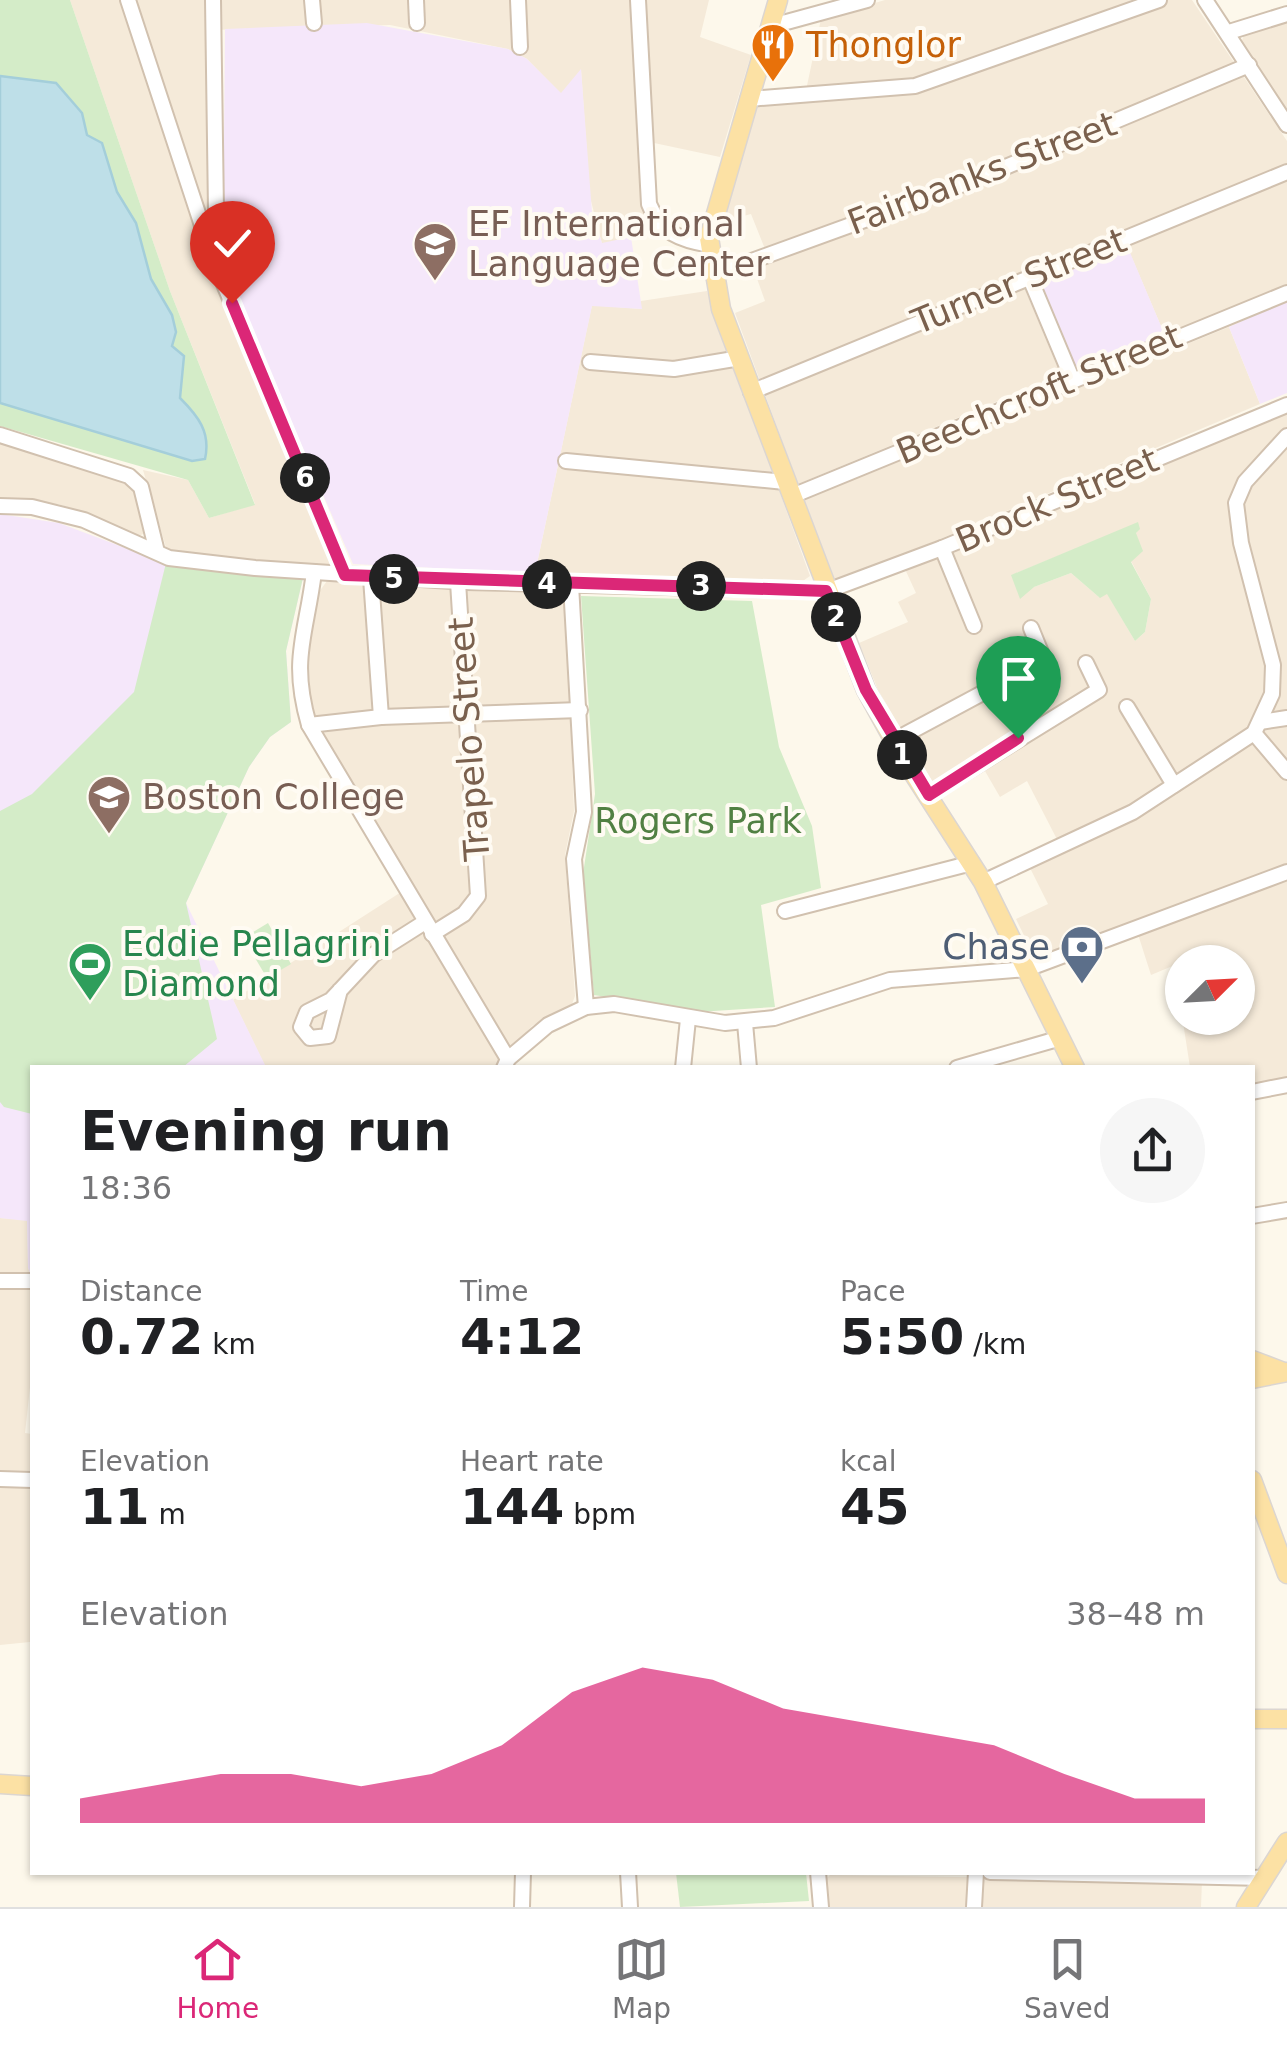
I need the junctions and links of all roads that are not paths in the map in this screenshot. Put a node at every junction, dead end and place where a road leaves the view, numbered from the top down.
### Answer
1 (128, 0) edge
2 (213, 0) edge
3 (312, 0) edge
4 (416, 0) edge
5 (518, 0) edge
6 (638, 0) edge
7 (778, 0) edge
8 (867, 0) edge
9 (1160, 0) edge
10 (1204, 0) edge
11 (1287, 14) edge
12 (417, 22) dead end
13 (314, 23) dead end
14 (772, 26) junction
15 (1229, 32) junction
16 (520, 47) dead end
17 (1249, 64) junction
18 (748, 99) junction
19 (1286, 123) edge
20 (1287, 172) edge
21 (710, 245) junction
22 (211, 253) junction
23 (713, 275) junction
24 (1029, 276) junction
25 (1287, 292) edge
26 (740, 358) junction
27 (590, 362) dead end
28 (1073, 381) junction
29 (752, 392) junction
30 (1287, 405) edge
31 (0, 434) edge
32 (1287, 436) edge
33 (566, 461) dead end
34 (788, 489) junction
35 (0, 506) edge
36 (942, 548) junction
37 (157, 552) junction
38 (314, 572) junction
39 (345, 575) junction
40 (372, 578) junction
41 (458, 582) junction
42 (571, 585) junction
43 (826, 591) junction
44 (974, 626) dead end
45 (1031, 628) dead end
46 (1086, 663) dead end
47 (1126, 707) dead end
48 (580, 710) junction
49 (467, 716) junction
50 (381, 717) junction
51 (1287, 718) edge
52 (309, 725) junction
53 (1257, 728) junction
54 (893, 741) junction
55 (1287, 772) edge
56 (1174, 786) junction
57 (929, 795) junction
58 (972, 863) junction
59 (1287, 872) edge
60 (984, 882) junction
61 (785, 910) dead end
62 (428, 928) junction
63 (1027, 969) junction
64 (340, 990) dead end
65 (586, 1007) junction
66 (688, 1019) junction
67 (745, 1023) junction
68 (1061, 1038) junction
69 (506, 1063) edge
70 (683, 1065) edge
71 (749, 1065) edge
72 (968, 1065) edge
73 (1073, 1065) edge
74 (1287, 1085) edge
75 (1255, 1091) edge
76 (1287, 1210) edge
77 (1255, 1215) edge
78 (0, 1281) edge
79 (30, 1281) edge
80 (1255, 1361) edge
81 (1284, 1372) edge
82 (1255, 1378) edge
83 (0, 1479) edge
84 (30, 1480) edge
85 (1255, 1487) edge
86 (1282, 1547) edge
87 (1287, 1574) edge
88 (1255, 1719) edge
89 (1287, 1720) edge
90 (0, 1784) edge
91 (30, 1786) edge
92 (1287, 1842) edge
93 (522, 1875) edge
94 (628, 1875) edge
95 (818, 1875) edge
96 (976, 1875) edge
97 (1127, 1875) edge
98 (1264, 1878) junction
99 (522, 1907) edge
100 (630, 1907) edge
101 (820, 1907) edge
102 (974, 1907) edge
103 (1246, 1907) edge

1 - 22 street
2 - 22 street
3 - 13 street
4 - 12 street
5 - 16 street
6 - 21 street
7 - 14 main road
8 - 14 street
9 - 18 street
10 - 15 street
11 - 15 street
14 - 18 main road
15 - 17 street
17 - 19 street
17 - 23 street, Fairbanks Street
18 - 21 main road
20 - 24 street, Turner Street
21 - 23 main road
22 - 39 street
23 - 26 main road
24 - 28 street
24 - 29 street, Turner Street
25 - 28 street, Beechcroft Street
26 - 27 street
26 - 29 main road
28 - 34 street, Beechcroft Street
29 - 34 main road
30 - 36 street, Brock Street
31 - 37 street
32 - 53 street
33 - 34 street
34 - 43 main road
35 - 37 street
36 - 43 street, Brock Street
36 - 44 street
37 - 38 street
38 - 39 street
38 - 52 street
39 - 40 street
40 - 41 street
40 - 50 street
41 - 42 street
41 - 49 street, Trapelo Street
42 - 43 street
42 - 48 street
43 - 54 main road
45 - 54 street
46 - 57 street
47 - 56 street
48 - 49 street
48 - 65 street
49 - 50 street
49 - 62 street, Trapelo Street
50 - 52 street
51 - 53 street
52 - 62 street
53 - 55 street
53 - 56 street
54 - 57 main road
56 - 60 street
57 - 58 main road
58 - 60 main road
58 - 61 street
59 - 63 street
60 - 63 main road
62 - 64 street
62 - 69 street
63 - 67 street
63 - 68 main road
65 - 66 street
65 - 69 street
66 - 67 street
66 - 70 street
67 - 71 street
68 - 72 street
68 - 73 main road
74 - 75 street
76 - 77 street
78 - 79 street
80 - 81 main road
81 - 82 main road
83 - 84 street
85 - 86 main road
86 - 87 main road
88 - 89 main road
90 - 91 main road
92 - 98 main road
93 - 99 street
94 - 100 street
95 - 101 street
96 - 102 street
97 - 98 street
98 - 103 main road

